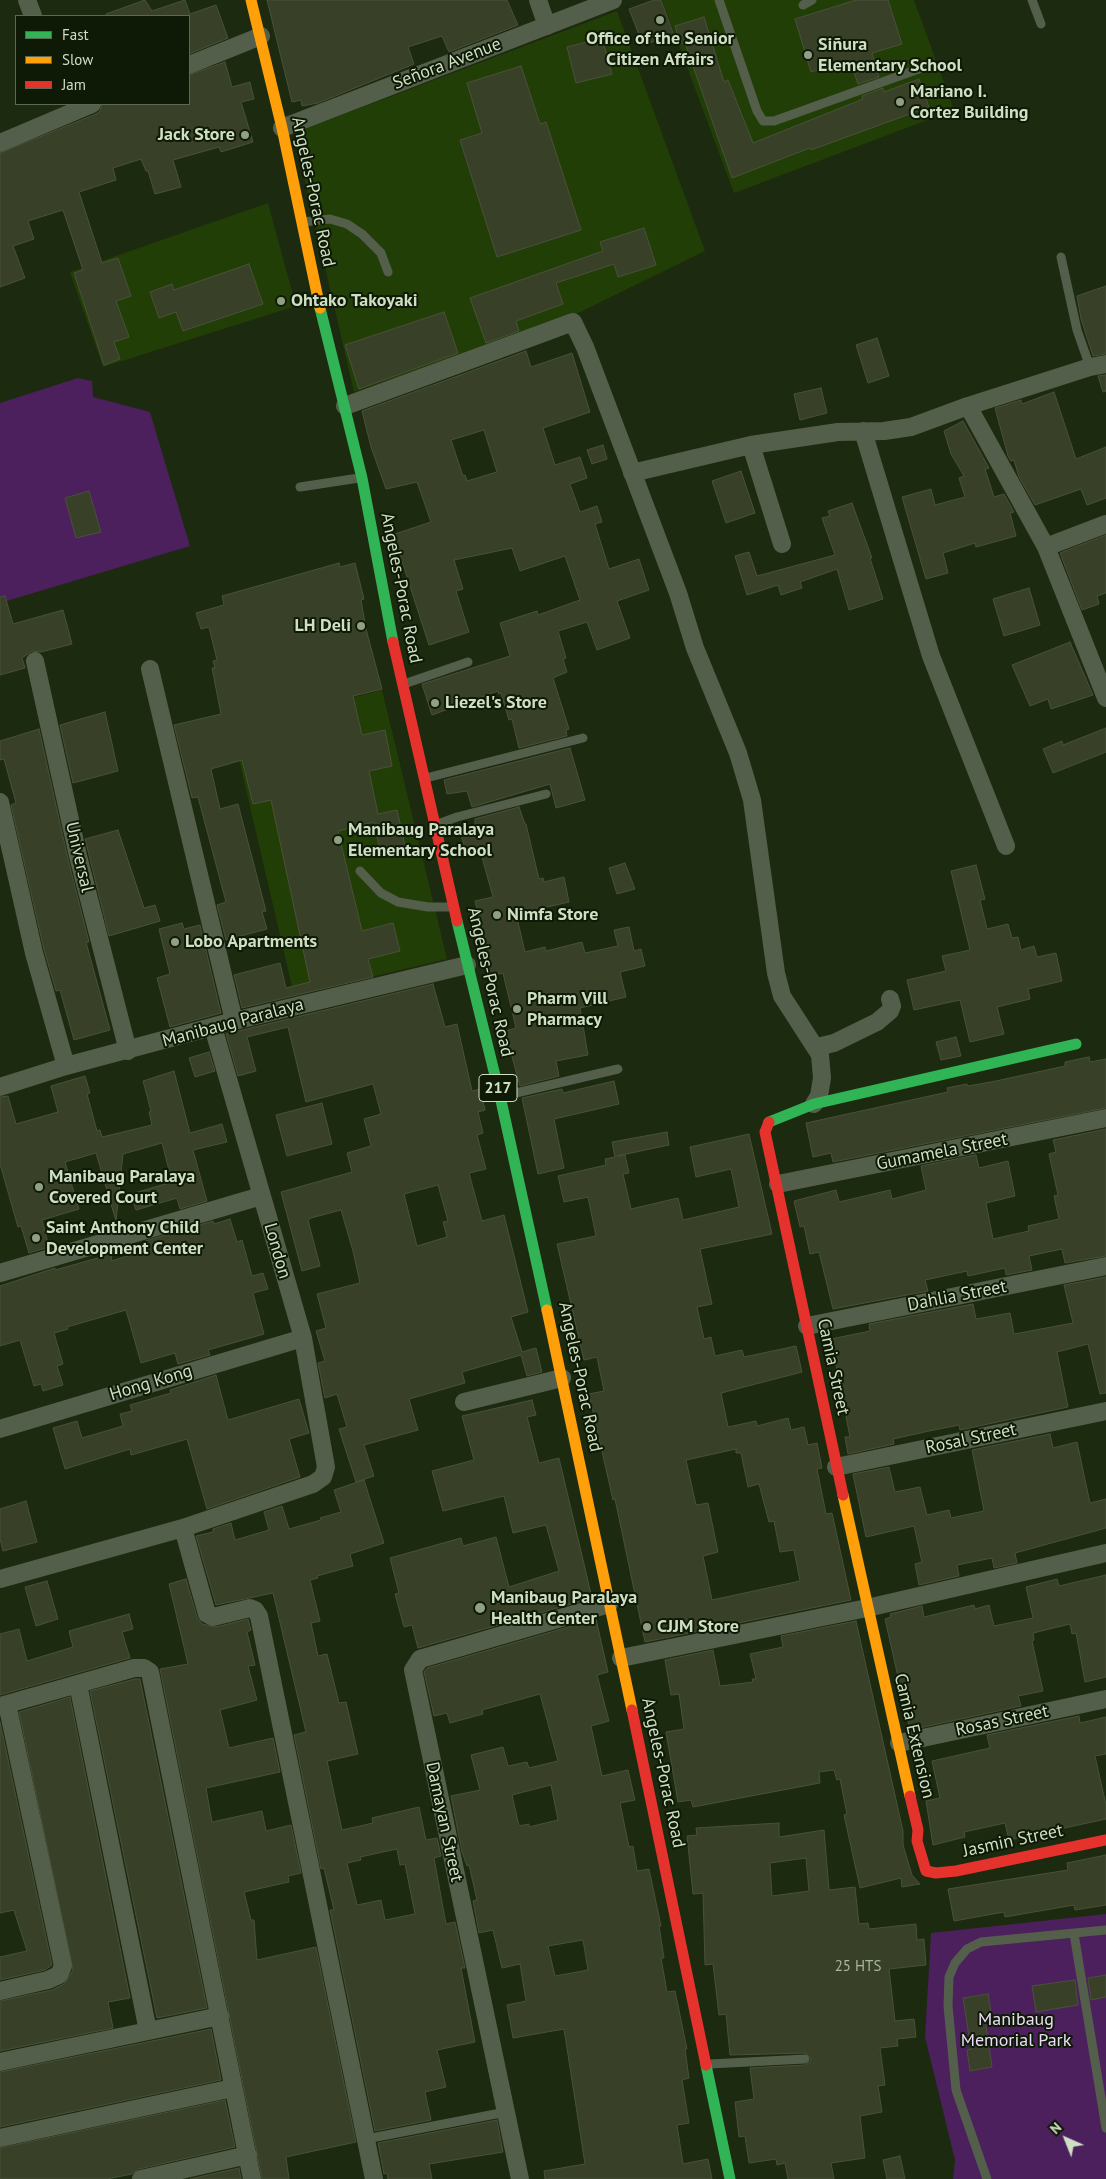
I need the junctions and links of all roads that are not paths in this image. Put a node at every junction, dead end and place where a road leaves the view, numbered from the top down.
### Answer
1 (28, 0) edge
2 (251, 0) edge
3 (538, 0) edge
4 (613, 0) edge
5 (719, 0) edge
6 (812, 0) edge
7 (1032, 0) edge
8 (803, 5) dead end
9 (34, 15) edge
10 (1041, 24) dead end
11 (548, 26) junction
12 (261, 36) junction
13 (190, 65) edge
14 (927, 66) dead end
15 (86, 105) edge
16 (67, 108) edge
17 (282, 128) junction
18 (0, 143) edge
19 (301, 222) junction
20 (1062, 257) dead end
21 (388, 272) dead end
22 (1098, 366) edge
23 (345, 406) junction
24 (968, 406) junction
25 (863, 431) junction
26 (751, 445) junction
27 (632, 473) junction
28 (362, 478) junction
29 (300, 487) dead end
30 (1106, 524) edge
31 (782, 544) dead end
32 (1046, 547) junction
33 (35, 662) dead end
34 (468, 662) dead end
35 (150, 669) dead end
36 (402, 685) junction
37 (1106, 698) edge
38 (584, 738) dead end
39 (424, 778) junction
40 (546, 794) dead end
41 (0, 802) edge
42 (435, 825) junction
43 (1006, 846) dead end
44 (360, 871) dead end
45 (454, 907) junction
46 (467, 965) junction
47 (890, 999) dead end
48 (234, 1021) junction
49 (213, 1027) junction
50 (1076, 1044) dead end
51 (818, 1047) junction
52 (128, 1051) junction
53 (66, 1066) junction
54 (618, 1070) dead end
55 (0, 1087) edge
56 (500, 1096) junction
57 (814, 1104) junction
58 (1106, 1118) edge
59 (778, 1184) junction
60 (261, 1196) junction
61 (1106, 1266) edge
62 (0, 1273) edge
63 (807, 1326) junction
64 (303, 1338) junction
65 (562, 1378) junction
66 (464, 1402) dead end
67 (1106, 1411) edge
68 (0, 1429) edge
69 (836, 1467) junction
70 (183, 1528) junction
71 (1106, 1553) edge
72 (0, 1579) edge
73 (609, 1604) junction
74 (867, 1608) junction
75 (621, 1658) junction
76 (78, 1684) junction
77 (1106, 1699) edge
78 (4, 1705) edge
79 (898, 1743) junction
80 (1106, 1840) edge
81 (926, 1871) joint
82 (1106, 1930) edge
83 (1074, 1934) junction
84 (0, 1991) edge
85 (220, 2016) junction
86 (148, 2031) junction
87 (805, 2059) dead end
88 (0, 2062) edge
89 (707, 2064) junction
90 (233, 2088) junction
91 (506, 2112) junction
92 (1106, 2128) edge
93 (0, 2138) edge
94 (366, 2139) junction
95 (248, 2155) junction
96 (141, 2179) edge
97 (252, 2179) edge
98 (374, 2179) edge
99 (520, 2179) edge
100 (730, 2179) edge
101 (987, 2179) edge

1 - 9 street
2 - 12 main road, Angeles-Porac Road / 217
3 - 11 street
4 - 11 street, Señora Avenue
5 - 14 lane
6 - 8 lane
7 - 10 lane
11 - 17 street, Señora Avenue
12 - 13 street
12 - 17 main road, Angeles-Porac Road / 217
15 - 16 street
16 - 18 street
17 - 19 main road, Angeles-Porac Road / 217
19 - 21 lane
19 - 23 main road, Angeles-Porac Road / 217
20 - 22 lane
22 - 24 street
23 - 27 street
23 - 28 main road, Angeles-Porac Road / 217
24 - 25 street
24 - 32 street
25 - 26 street
25 - 43 street
26 - 27 street
26 - 31 street
27 - 51 street
28 - 29 lane
28 - 36 main road, Angeles-Porac Road / 217
30 - 32 street
32 - 37 street
33 - 52 street, Universal
34 - 36 lane
35 - 48 street
36 - 39 main road, Angeles-Porac Road / 217
38 - 39 lane
39 - 42 main road, Angeles-Porac Road / 217
40 - 42 lane
41 - 53 street
42 - 45 main road, Angeles-Porac Road / 217
44 - 45 lane
45 - 46 main road, Angeles-Porac Road / 217
46 - 48 street, Manibaug Paralaya
46 - 56 main road, Angeles-Porac Road / 217
47 - 51 street
48 - 49 street, Manibaug Paralaya
49 - 52 street, Manibaug Paralaya
49 - 60 street, London
50 - 57 main road
51 - 57 street
52 - 53 street, Manibaug Paralaya
53 - 55 street, Manibaug Paralaya
54 - 56 lane
56 - 65 main road, Angeles-Porac Road / 217
57 - 59 main road, Camia Street
58 - 59 street, Gumamela Street
59 - 63 main road, Camia Street
60 - 62 street
60 - 64 street, London
61 - 63 street, Dahlia Street
63 - 69 main road, Camia Street
64 - 68 street, Hong Kong
64 - 70 street, London
65 - 66 street
65 - 73 main road, Angeles-Porac Road / 217
67 - 69 street, Rosal Street
69 - 74 main road, Camia Street
70 - 72 street
70 - 94 street
71 - 74 street
73 - 75 main road, Angeles-Porac Road / 217
73 - 91 street, Damayan Street
74 - 75 street
74 - 79 main road, Camia Extension
75 - 89 main road, Angeles-Porac Road / 217
76 - 78 street
76 - 85 street
76 - 86 street
77 - 79 street, Rosas Street
78 - 84 street
79 - 81 main road, Camia Extension
80 - 81 main road, Jasmin Street
82 - 83 lane
83 - 92 lane
83 - 101 lane
85 - 86 street
85 - 90 street
86 - 88 street
87 - 89 lane
89 - 100 main road, Angeles-Porac Road / 217
90 - 93 street
90 - 95 street
91 - 94 lane
91 - 99 street, Damayan Street
94 - 98 street
95 - 96 street
95 - 97 street

